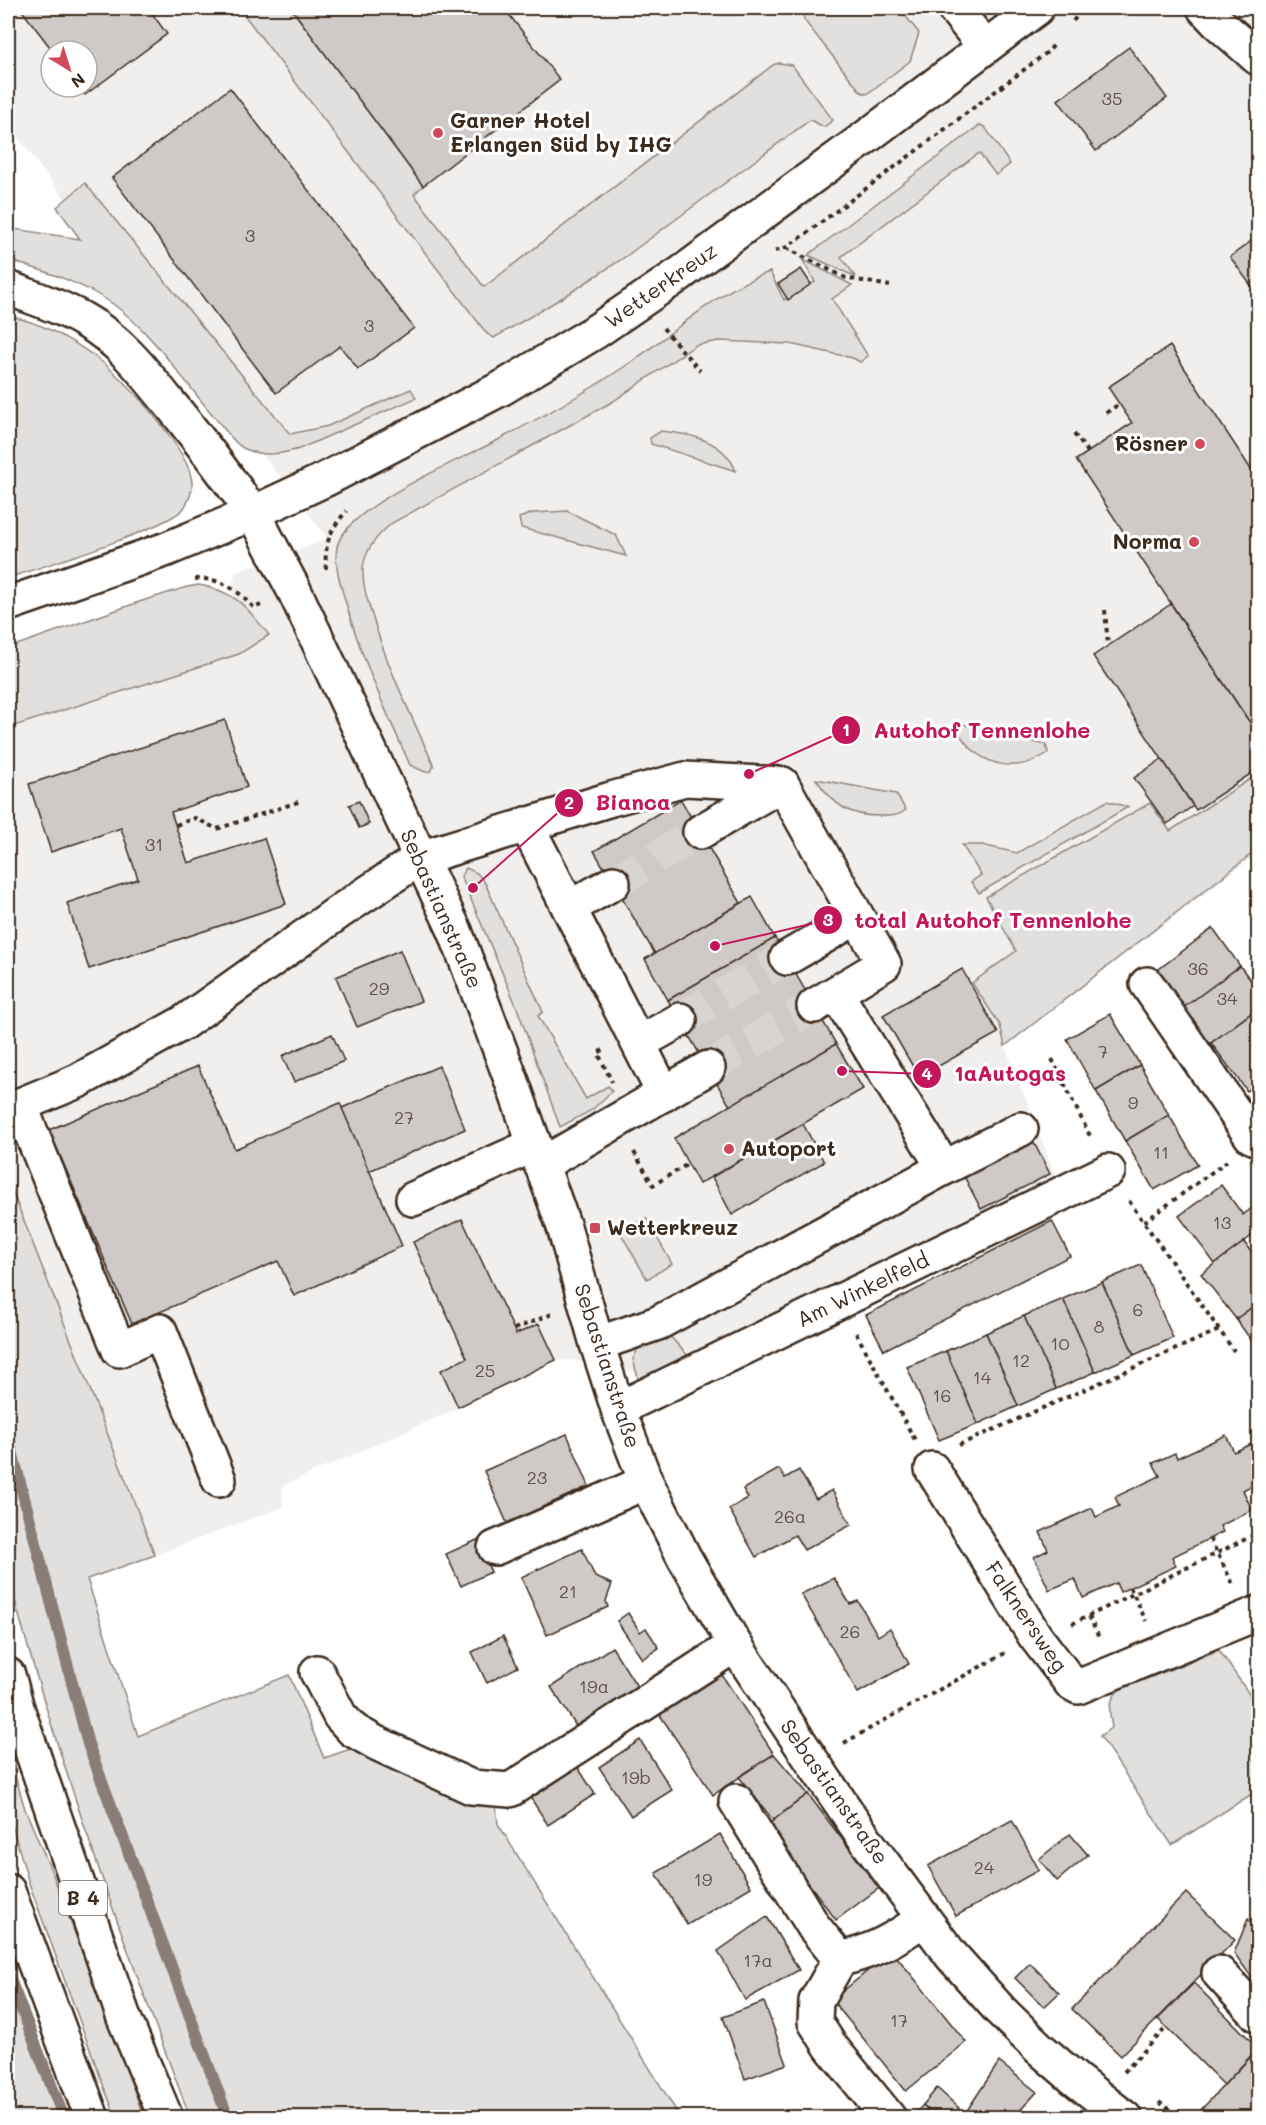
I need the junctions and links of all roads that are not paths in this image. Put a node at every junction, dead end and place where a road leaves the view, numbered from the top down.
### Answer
1 (954, 8) edge
2 (1037, 8) edge
3 (1204, 8) edge
4 (985, 47) junction
5 (1258, 58) edge
6 (16, 294) edge
7 (253, 513) junction
8 (8, 604) edge
9 (782, 784) junction
10 (526, 824) junction
11 (700, 832) tunnel mouth
12 (420, 858) junction
13 (613, 883) tunnel mouth
14 (569, 908) junction
15 (857, 918) junction
16 (787, 958) tunnel mouth
17 (1147, 984) dead end
18 (680, 1020) tunnel mouth
19 (639, 1043) junction
20 (708, 1068) tunnel mouth
21 (664, 1094) junction
22 (1021, 1129) dead end
23 (1258, 1139) edge
24 (537, 1155) junction
25 (944, 1168) junction
26 (1107, 1171) road end
27 (413, 1199) dead end
28 (597, 1344) junction
29 (618, 1409) junction
30 (929, 1464) road end
31 (219, 1480) dead end
32 (646, 1482) junction
33 (495, 1548) dead end
34 (1253, 1615) edge
35 (735, 1645) junction
36 (317, 1672) dead end
37 (8, 1675) edge
38 (736, 1801) dead end
39 (8, 1891) edge
40 (924, 1919) junction
41 (840, 1959) junction
42 (1219, 1973) dead end
43 (1258, 2015) edge
44 (92, 2118) edge
45 (166, 2118) edge
46 (889, 2118) edge
47 (1125, 2118) edge

1 - 4 main road
2 - 4 main road, Wetterkreuz
3 - 5 main road
4 - 7 main road, Wetterkreuz
6 - 7 main road, Sebastianstraße
7 - 8 main road, Wetterkreuz
7 - 12 main road, Sebastianstraße
9 - 10 main road
9 - 11 main road
9 - 15 main road
10 - 12 main road
10 - 14 main road
12 - 24 main road, Sebastianstraße
12 - 31 main road
13 - 14 main road
14 - 19 main road
15 - 16 main road
15 - 25 main road
17 - 23 main road
18 - 19 main road
19 - 21 main road
20 - 21 main road
21 - 24 main road
22 - 25 main road
24 - 27 main road
24 - 28 main road, Sebastianstraße
25 - 28 main road
26 - 29 main road, Am Winkelfeld
28 - 29 main road, Sebastianstraße
29 - 32 main road, Sebastianstraße
30 - 34 main road, Falknersweg
32 - 33 main road
32 - 35 main road, Sebastianstraße
35 - 36 main road
35 - 40 main road, Sebastianstraße
37 - 45 main road, B 4
38 - 41 main road
39 - 44 main road
40 - 41 main road
40 - 47 main road, Sebastianstraße
41 - 46 main road
42 - 43 main road

